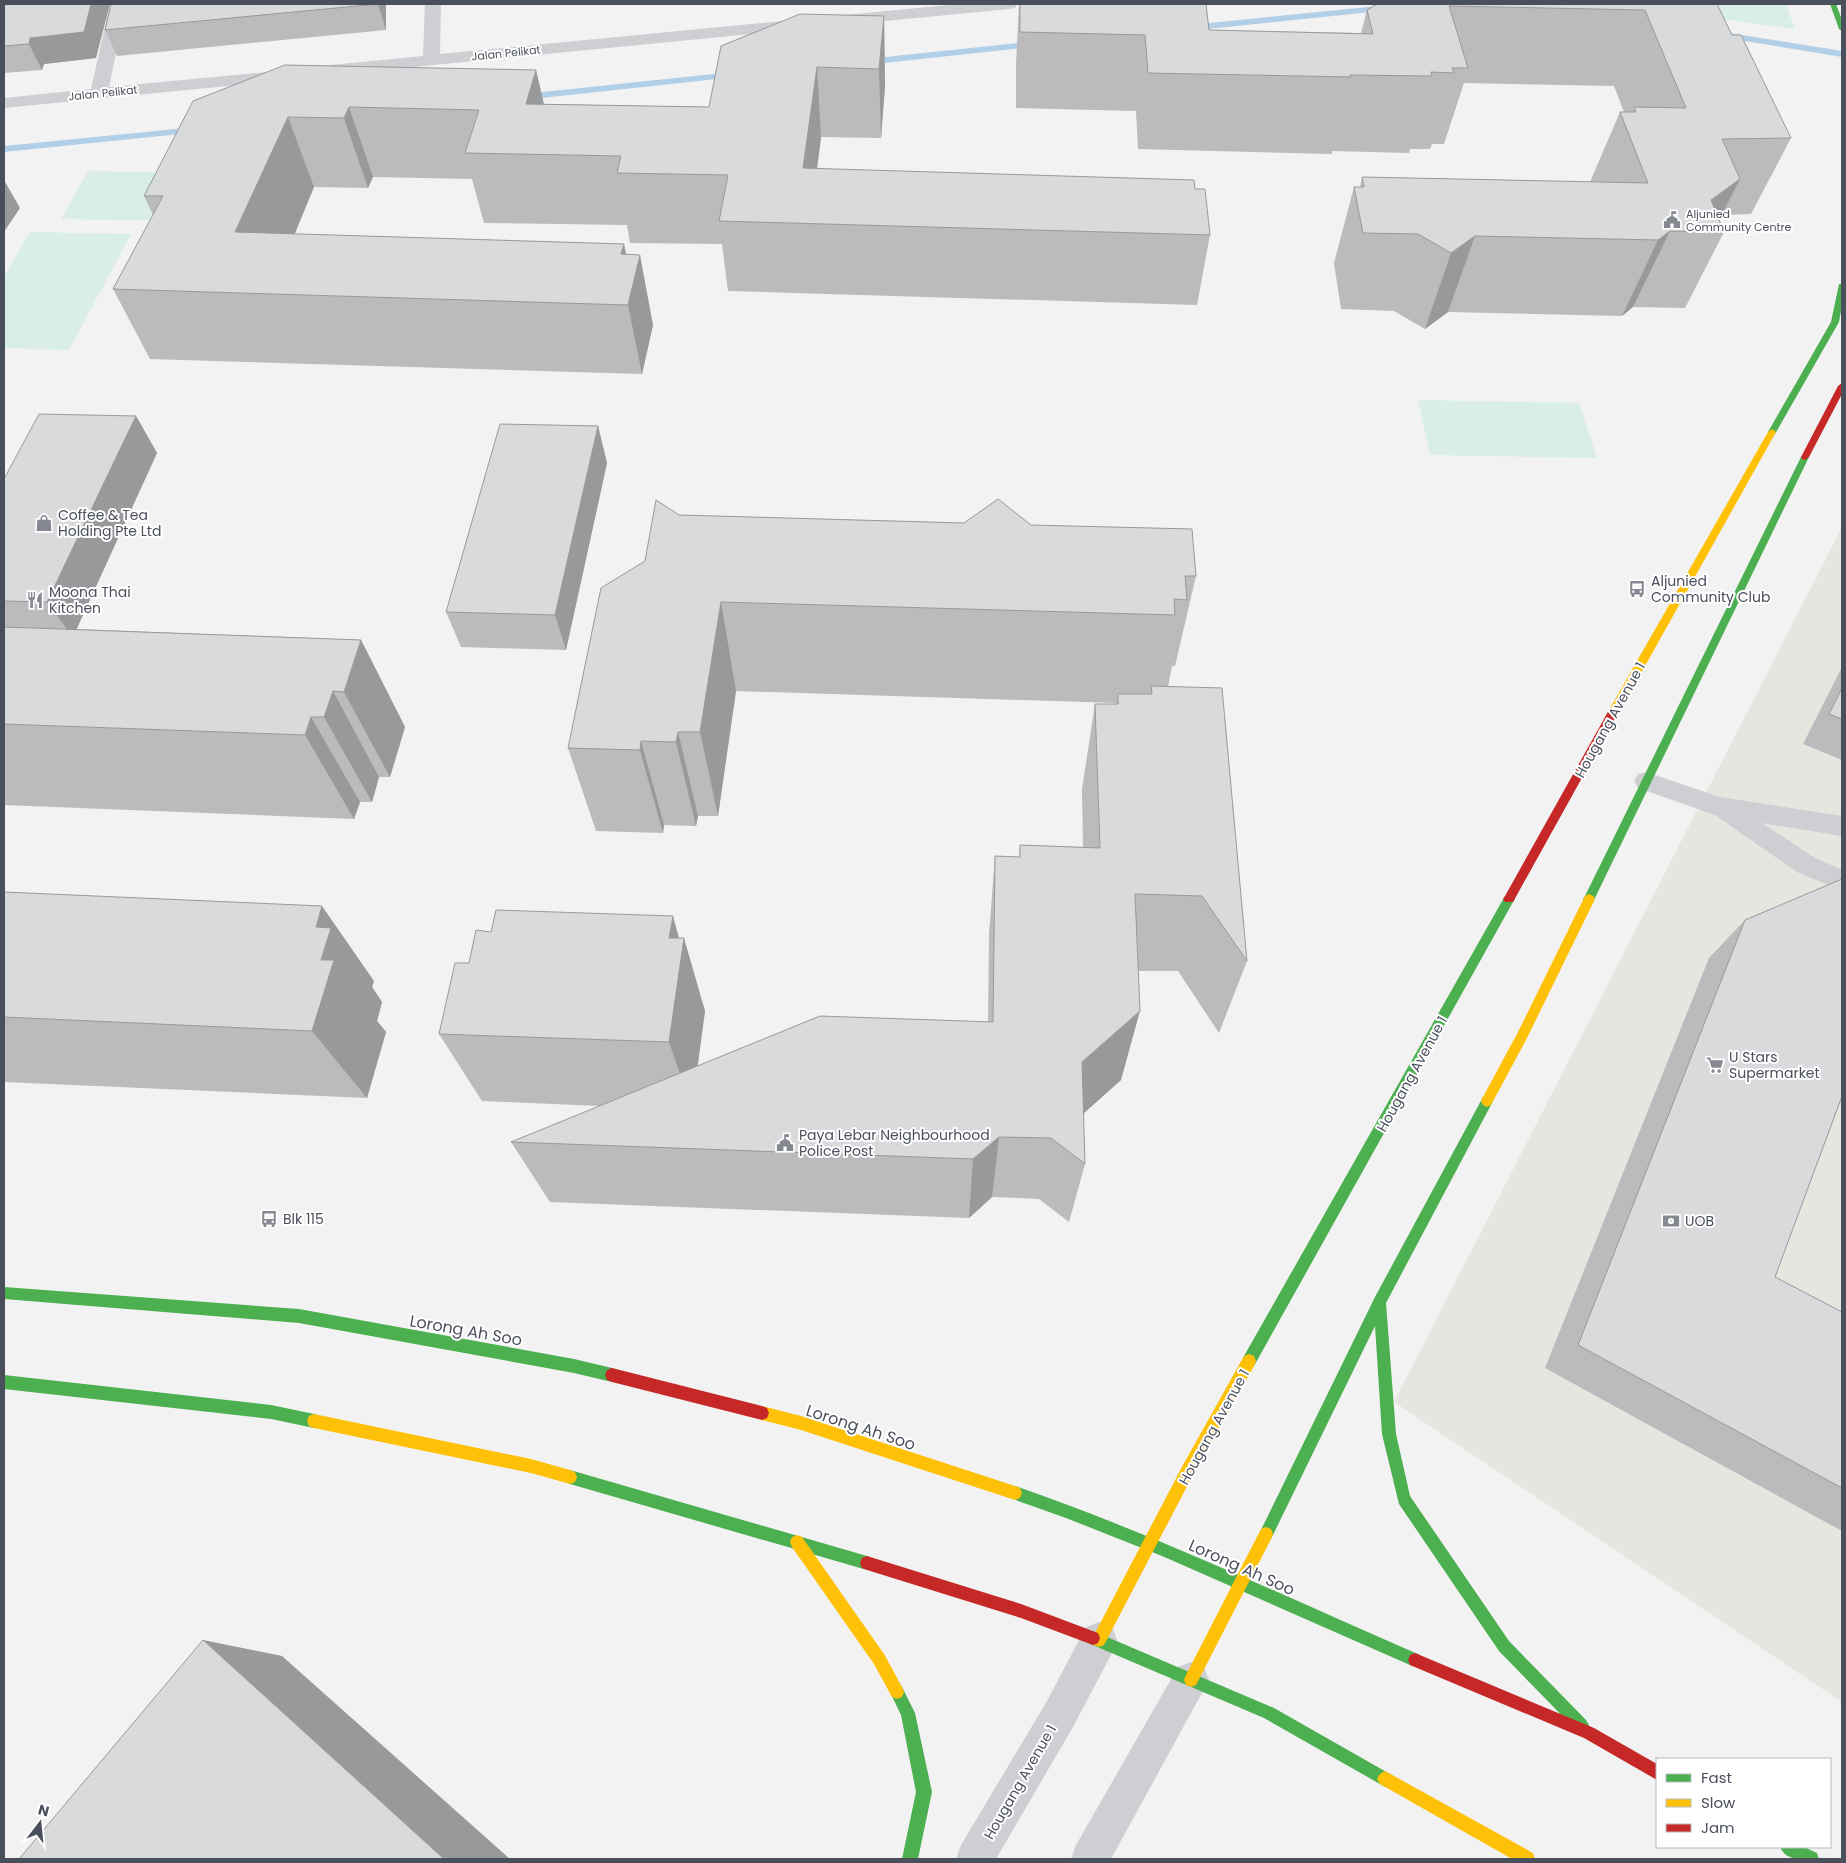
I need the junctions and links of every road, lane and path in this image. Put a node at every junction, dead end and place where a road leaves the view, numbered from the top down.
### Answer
1 (118, 4) edge
2 (433, 4) edge
3 (1009, 4) edge
4 (1837, 6) edge
5 (1842, 29) edge
6 (431, 61) junction
7 (99, 93) junction
8 (4, 103) edge
9 (1842, 286) edge
10 (1838, 323) edge
11 (1842, 386) edge
12 (1646, 781) junction
13 (1718, 807) junction
14 (1842, 826) edge
15 (1842, 881) edge
16 (4, 1293) edge
17 (1380, 1302) junction
18 (4, 1382) edge
19 (797, 1542) junction
20 (1150, 1544) junction
21 (1242, 1583) junction
22 (1100, 1640) junction
23 (1191, 1680) junction
24 (1589, 1733) junction
25 (1656, 1771) edge
26 (1790, 1848) edge
27 (910, 1859) edge
28 (975, 1859) edge
29 (1090, 1859) edge
30 (1527, 1859) edge
31 (1811, 1859) edge

1 - 7 street
2 - 6 street
3 - 6 street, Jalan Pelikat
4 - 5 main road
6 - 7 street, Jalan Pelikat
7 - 8 street, Jalan Pelikat
9 - 10 main road, Hougang Avenue 1
10 - 20 main road, Hougang Avenue 1
11 - 12 main road
12 - 13 lane
12 - 17 main road
13 - 14 lane
13 - 15 lane
16 - 20 main road, Lorong Ah Soo
17 - 21 main road
17 - 24 main road
18 - 19 main road
19 - 22 main road
19 - 27 main road
20 - 21 main road, Lorong Ah Soo
20 - 22 main road, Hougang Avenue 1
21 - 23 main road
21 - 24 main road, Lorong Ah Soo
22 - 23 main road
22 - 28 street, Hougang Avenue 1
23 - 29 street
23 - 30 main road
24 - 25 main road, Lorong Ah Soo
26 - 31 main road

